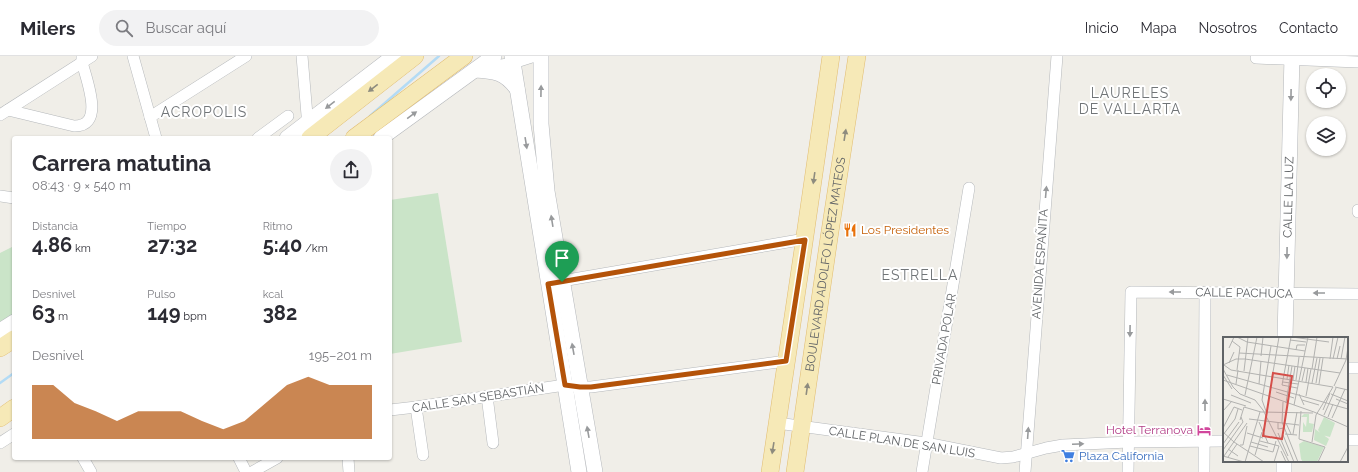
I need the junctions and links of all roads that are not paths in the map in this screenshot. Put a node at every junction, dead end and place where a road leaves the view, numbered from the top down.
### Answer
1 (92, 56) edge
2 (133, 56) edge
3 (246, 56) edge
4 (302, 56) edge
5 (394, 56) edge
6 (415, 56) edge
7 (464, 56) edge
8 (494, 56) edge
9 (535, 56) edge
10 (541, 56) edge
11 (831, 56) edge
12 (857, 56) edge
13 (1057, 56) edge
14 (1256, 58) dead end
15 (1292, 58) edge
16 (82, 59) edge
17 (512, 59) edge
18 (1358, 62) edge
19 (474, 63) edge
20 (517, 89) junction
21 (4, 112) edge
22 (288, 116) dead end
23 (150, 117) junction
24 (309, 132) edge
25 (155, 136) edge
26 (261, 136) edge
27 (294, 136) edge
28 (357, 136) edge
29 (375, 136) edge
30 (383, 136) edge
31 (969, 188) dead end
32 (0, 196) edge
33 (12, 198) edge
34 (805, 240) junction
35 (555, 282) junction
36 (1205, 292) junction
37 (1286, 293) junction
38 (1358, 294) edge
39 (12, 323) edge
40 (0, 331) edge
41 (1285, 337) edge
42 (12, 340) edge
43 (0, 348) edge
44 (786, 361) junction
45 (565, 385) junction
46 (580, 387) junction
47 (487, 396) junction
48 (416, 408) junction
49 (12, 409) edge
50 (392, 410) edge
51 (0, 418) edge
52 (777, 423) junction
53 (802, 427) junction
54 (12, 435) edge
55 (1205, 441) junction
56 (1223, 441) edge
57 (1129, 442) junction
58 (493, 443) dead end
59 (926, 443) junction
60 (0, 444) edge
61 (1026, 453) junction
62 (423, 455) dead end
63 (84, 460) edge
64 (240, 460) edge
65 (273, 460) edge
66 (348, 460) edge
67 (91, 472) edge
68 (246, 472) edge
69 (252, 472) edge
70 (349, 472) edge
71 (579, 472) edge
72 (595, 472) edge
73 (770, 472) edge
74 (795, 472) edge
75 (922, 472) edge
76 (1025, 472) edge
77 (1128, 472) edge
78 (1204, 472) edge

1 - 16 street
2 - 23 street
3 - 23 street
4 - 24 street
5 -> 24 street
6 -> 24 main road
7 - 28 main road
8 - 19 street
9 - 17 street
35 -> 10 street
11 -> 34 main road, BOULEVARD ADOLFO LÓPEZ MATEOS
53 -> 12 main road, BOULEVARD ADOLFO LÓPEZ MATEOS
61 -> 13 street, AVENIDA ESPAÑITA
14 - 15 street
15 - 18 street
15 -> 37 street, CALLE LA LUZ
16 - 21 street
16 - 21 street
17 - 19 street
17 - 20 street
19 - 20 street
19 - 29 main road
30 -> 19 street
20 -> 35 street
22 - 26 street
23 - 25 street
24 - 27 street
31 - 59 street, PRIVADA POLAR
32 - 33 street
34 - 35 street
34 - 44 main road, BOULEVARD ADOLFO LÓPEZ MATEOS
35 - 45 street
46 -> 35 street
36 - 37 street, CALLE PACHUCA
55 -> 36 street
36 -> 57 street, CALLE PACHUCA
38 -> 37 street, CALLE PACHUCA
37 - 41 street, CALLE LA LUZ
39 - 40 street
42 - 43 main road
44 - 46 street, CALLE SAN SEBASTIÁN
44 - 52 main road, BOULEVARD ADOLFO LÓPEZ MATEOS
45 - 46 street, CALLE SAN SEBASTIÁN
45 - 47 street, CALLE SAN SEBASTIÁN
45 - 71 street
72 -> 46 street
47 - 48 street, CALLE SAN SEBASTIÁN
47 - 58 street
48 - 50 street, CALLE SAN SEBASTIÁN
48 - 62 street
49 - 51 main road
52 - 53 street, CALLE PLAN DE SAN LUIS
52 -> 73 main road, BOULEVARD ADOLFO LÓPEZ MATEOS
53 - 59 street, CALLE PLAN DE SAN LUIS
53 - 74 main road, BOULEVARD ADOLFO LÓPEZ MATEOS
54 - 60 street
55 - 56 street, CALLE PLAN DE SAN LUIS
55 - 57 street, CALLE PLAN DE SAN LUIS
55 - 78 street
61 -> 57 street, CALLE PLAN DE SAN LUIS
57 - 77 street
59 - 61 street, CALLE PLAN DE SAN LUIS
59 - 75 street, PRIVADA POLAR
61 - 76 street, AVENIDA ESPAÑITA
63 - 67 street
64 - 68 street
65 - 69 street
66 - 70 street

